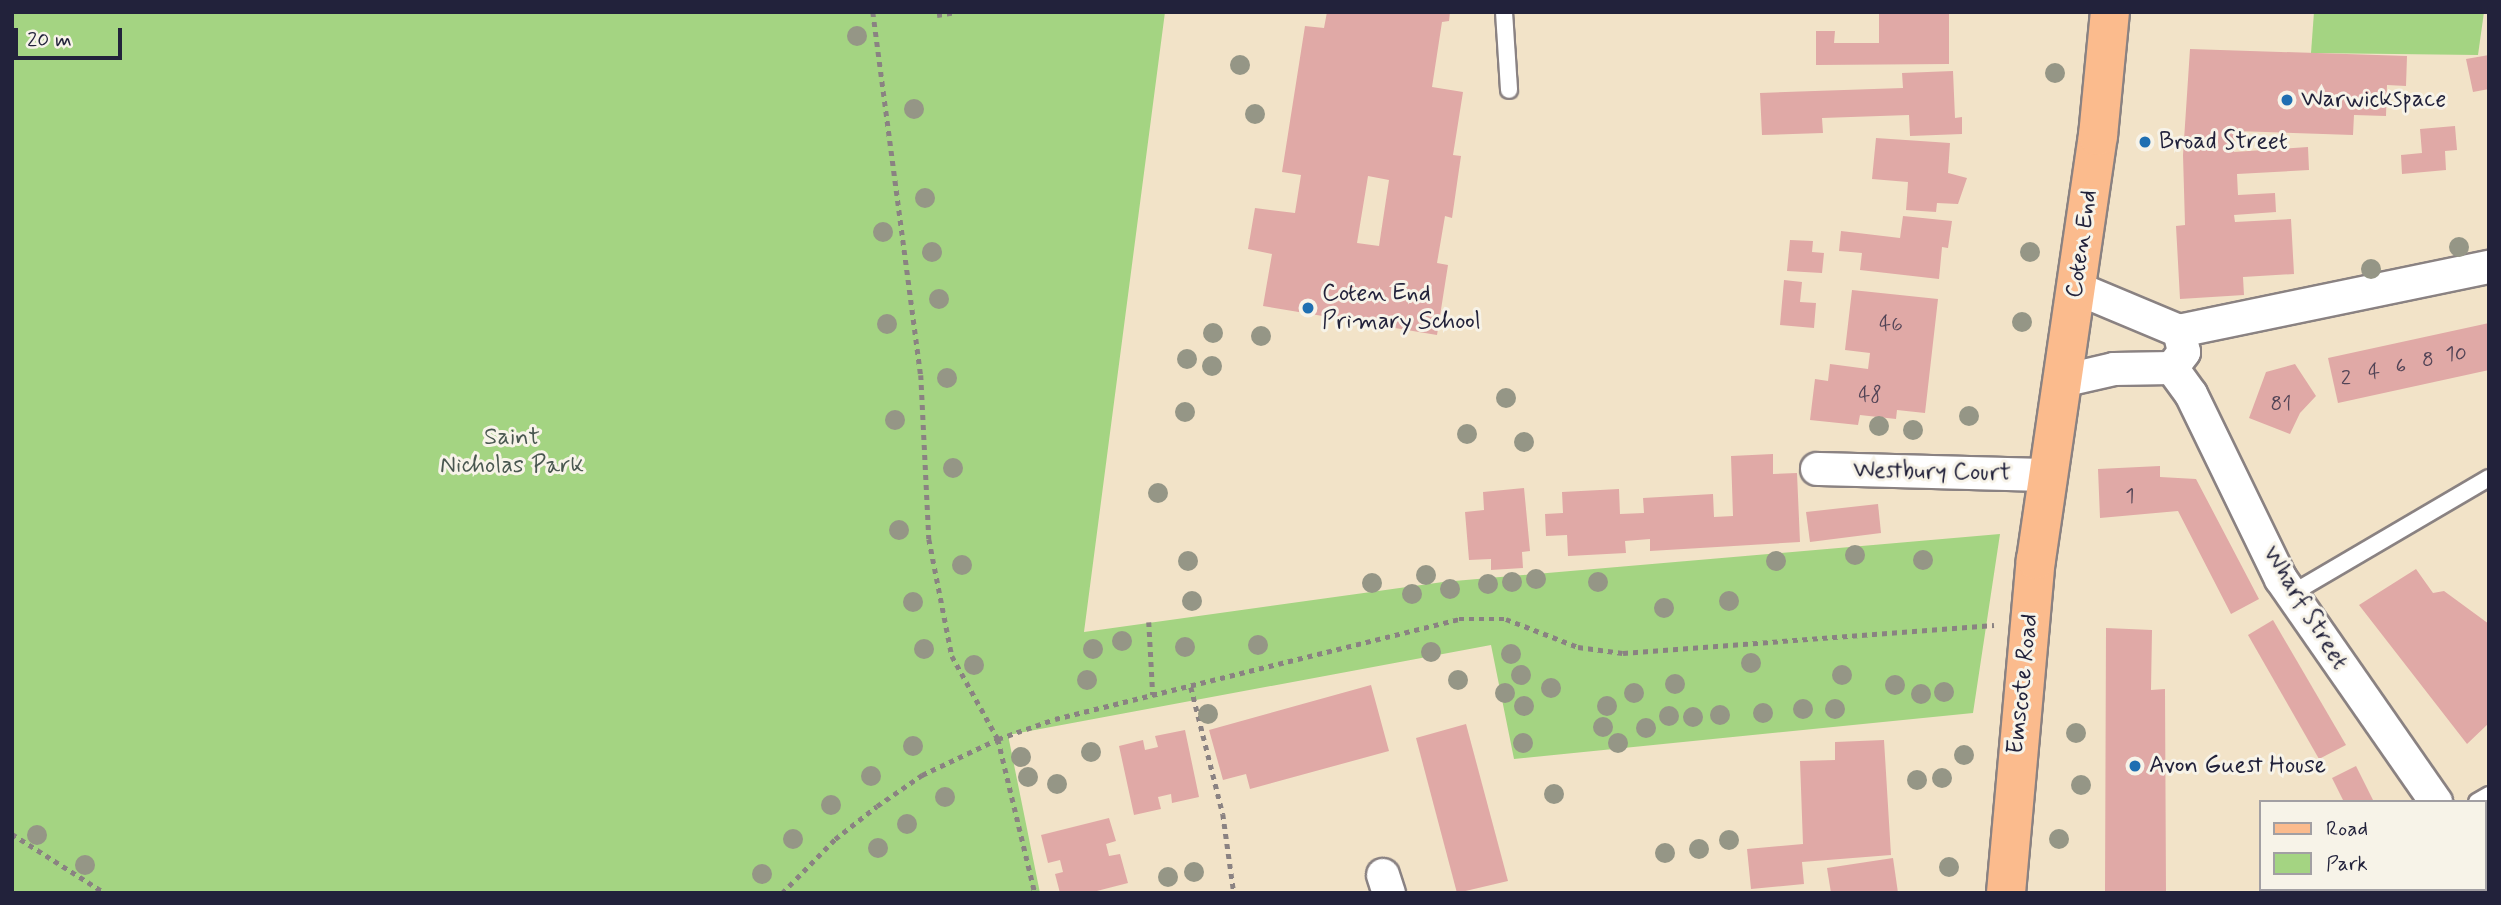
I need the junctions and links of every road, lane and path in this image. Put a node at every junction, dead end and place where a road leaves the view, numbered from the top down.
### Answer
1 (873, 12) edge
2 (955, 12) edge
3 (1504, 12) edge
4 (2110, 12) edge
5 (937, 15) dead end
6 (1509, 90) dead end
7 (2489, 267) edge
8 (2076, 288) junction
9 (2179, 331) junction
10 (2172, 368) junction
11 (2062, 381) junction
12 (1816, 469) dead end
13 (2047, 475) junction
14 (2489, 478) edge
15 (2291, 594) junction
16 (1998, 611) dead end
17 (1149, 622) dead end
18 (1191, 687) junction
19 (1153, 695) junction
20 (998, 739) junction
21 (2435, 800) edge
22 (12, 834) edge
23 (105, 893) edge
24 (782, 893) edge
25 (1035, 893) edge
26 (1234, 893) edge
27 (2006, 893) edge

1 - 20 path
2 - 5 path
3 - 6 lane
4 - 8 main road, Coten End
7 - 9 street
8 - 9 street
8 - 11 main road, Coten End
9 - 10 street
10 - 11 street
10 - 15 street, Wharf Street
11 - 13 main road, Coten End
12 - 13 street, Westbury Court
13 - 27 main road, Emscote Road
14 - 15 lane
15 - 21 street, Wharf Street
16 - 18 path
17 - 19 path
18 - 19 path
18 - 26 path
19 - 20 path
20 - 24 path
20 - 25 path
22 - 23 path

